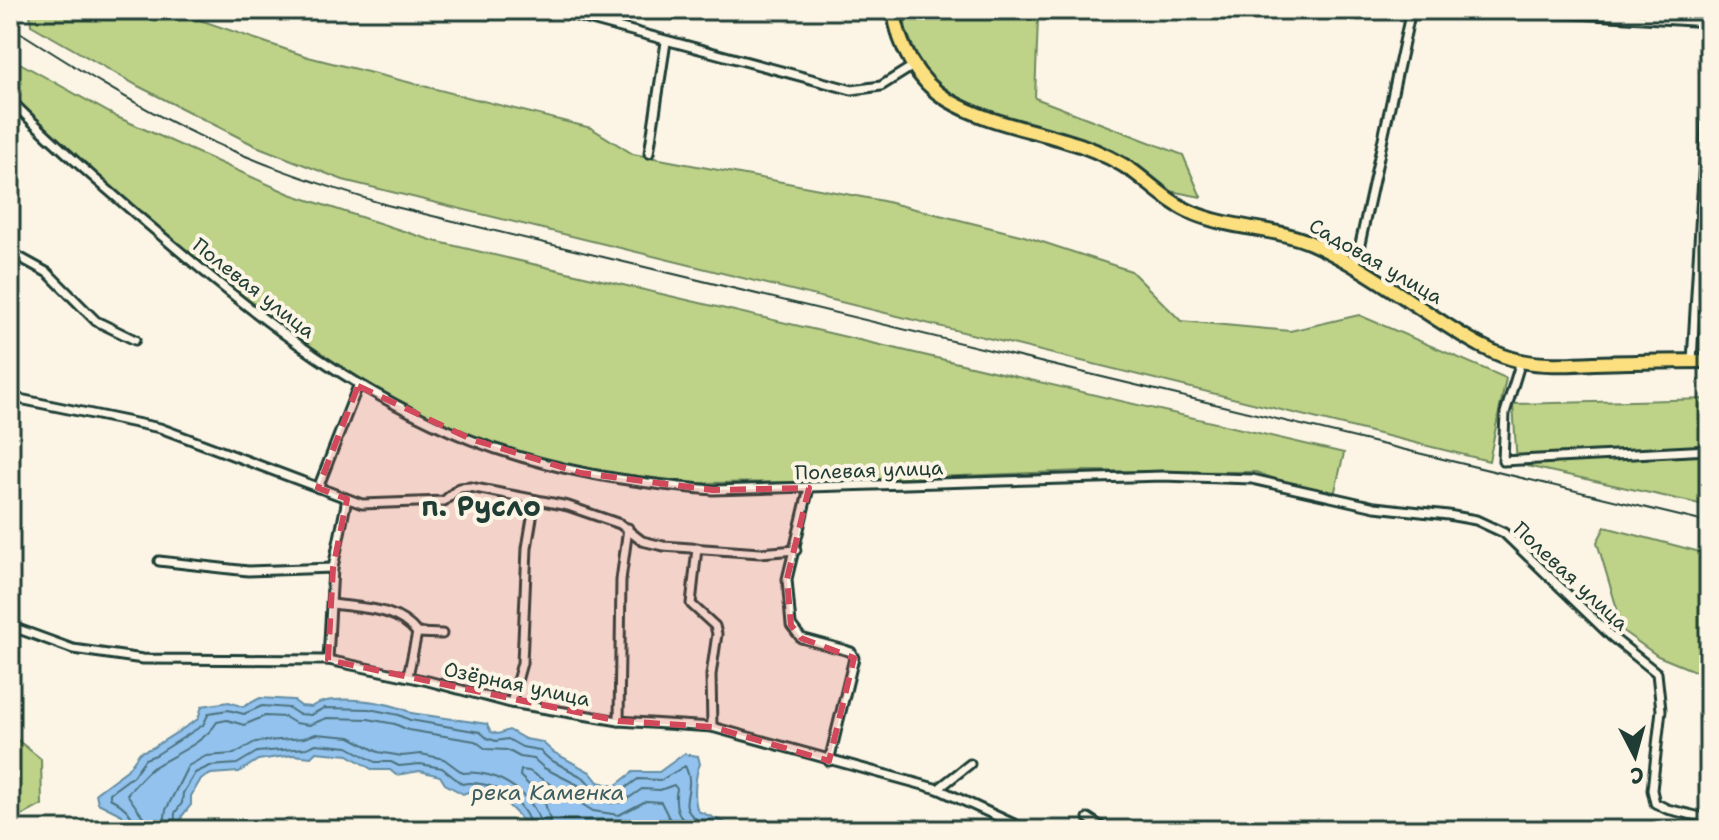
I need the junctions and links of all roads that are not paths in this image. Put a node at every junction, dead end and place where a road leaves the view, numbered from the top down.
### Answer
1 (554, 10) edge
2 (894, 10) edge
3 (1411, 10) edge
4 (1509, 10) edge
5 (1709, 22) edge
6 (666, 42) junction
7 (913, 66) junction
8 (1709, 76) edge
9 (10, 100) edge
10 (649, 153) dead end
11 (10, 252) edge
12 (1355, 267) junction
13 (135, 340) dead end
14 (1521, 361) junction
15 (1692, 361) junction
16 (1709, 361) edge
17 (358, 386) junction
18 (10, 397) edge
19 (1709, 450) edge
20 (318, 488) junction
21 (809, 488) junction
22 (347, 499) junction
23 (535, 500) junction
24 (628, 528) junction
25 (697, 548) junction
26 (796, 550) junction
27 (159, 561) dead end
28 (333, 568) junction
29 (332, 604) junction
30 (10, 626) edge
31 (417, 633) junction
32 (442, 634) dead end
33 (328, 660) junction
34 (408, 676) junction
35 (511, 703) junction
36 (619, 721) junction
37 (712, 727) junction
38 (829, 761) junction
39 (970, 764) dead end
40 (938, 789) junction
41 (1088, 818) dead end
42 (1709, 819) edge
43 (1027, 830) edge
44 (1106, 830) edge

1 - 6 street
2 - 7 main road
3 - 12 street
4 - 5 street
6 - 7 street
6 - 10 street
7 - 12 main road, Садовая улица
8 - 15 street
9 - 17 street, Полевая улица
11 - 13 street
12 - 14 main road, Садовая улица
14 - 15 main road, Садовая улица
14 - 19 street
15 - 16 main road, Садовая улица
17 - 20 street
17 - 21 street, Полевая улица
18 - 20 street
20 - 22 street
21 - 26 street
21 - 42 street, Полевая улица
22 - 23 street
22 - 28 street
23 - 24 street
23 - 35 street
24 - 25 street
24 - 36 street, Озёрная улица
25 - 26 street
25 - 37 street
26 - 38 street
27 - 28 street
28 - 29 street
29 - 31 street
29 - 33 street
30 - 33 street, Озёрная улица
31 - 32 street, Озёрная улица
31 - 34 street
33 - 34 street, Озёрная улица
34 - 35 street, Озёрная улица
35 - 36 street, Озёрная улица
36 - 37 street, Озёрная улица
37 - 38 street, Озёрная улица
38 - 40 street, Озёрная улица
39 - 40 street
40 - 43 street, Озёрная улица
41 - 44 street

